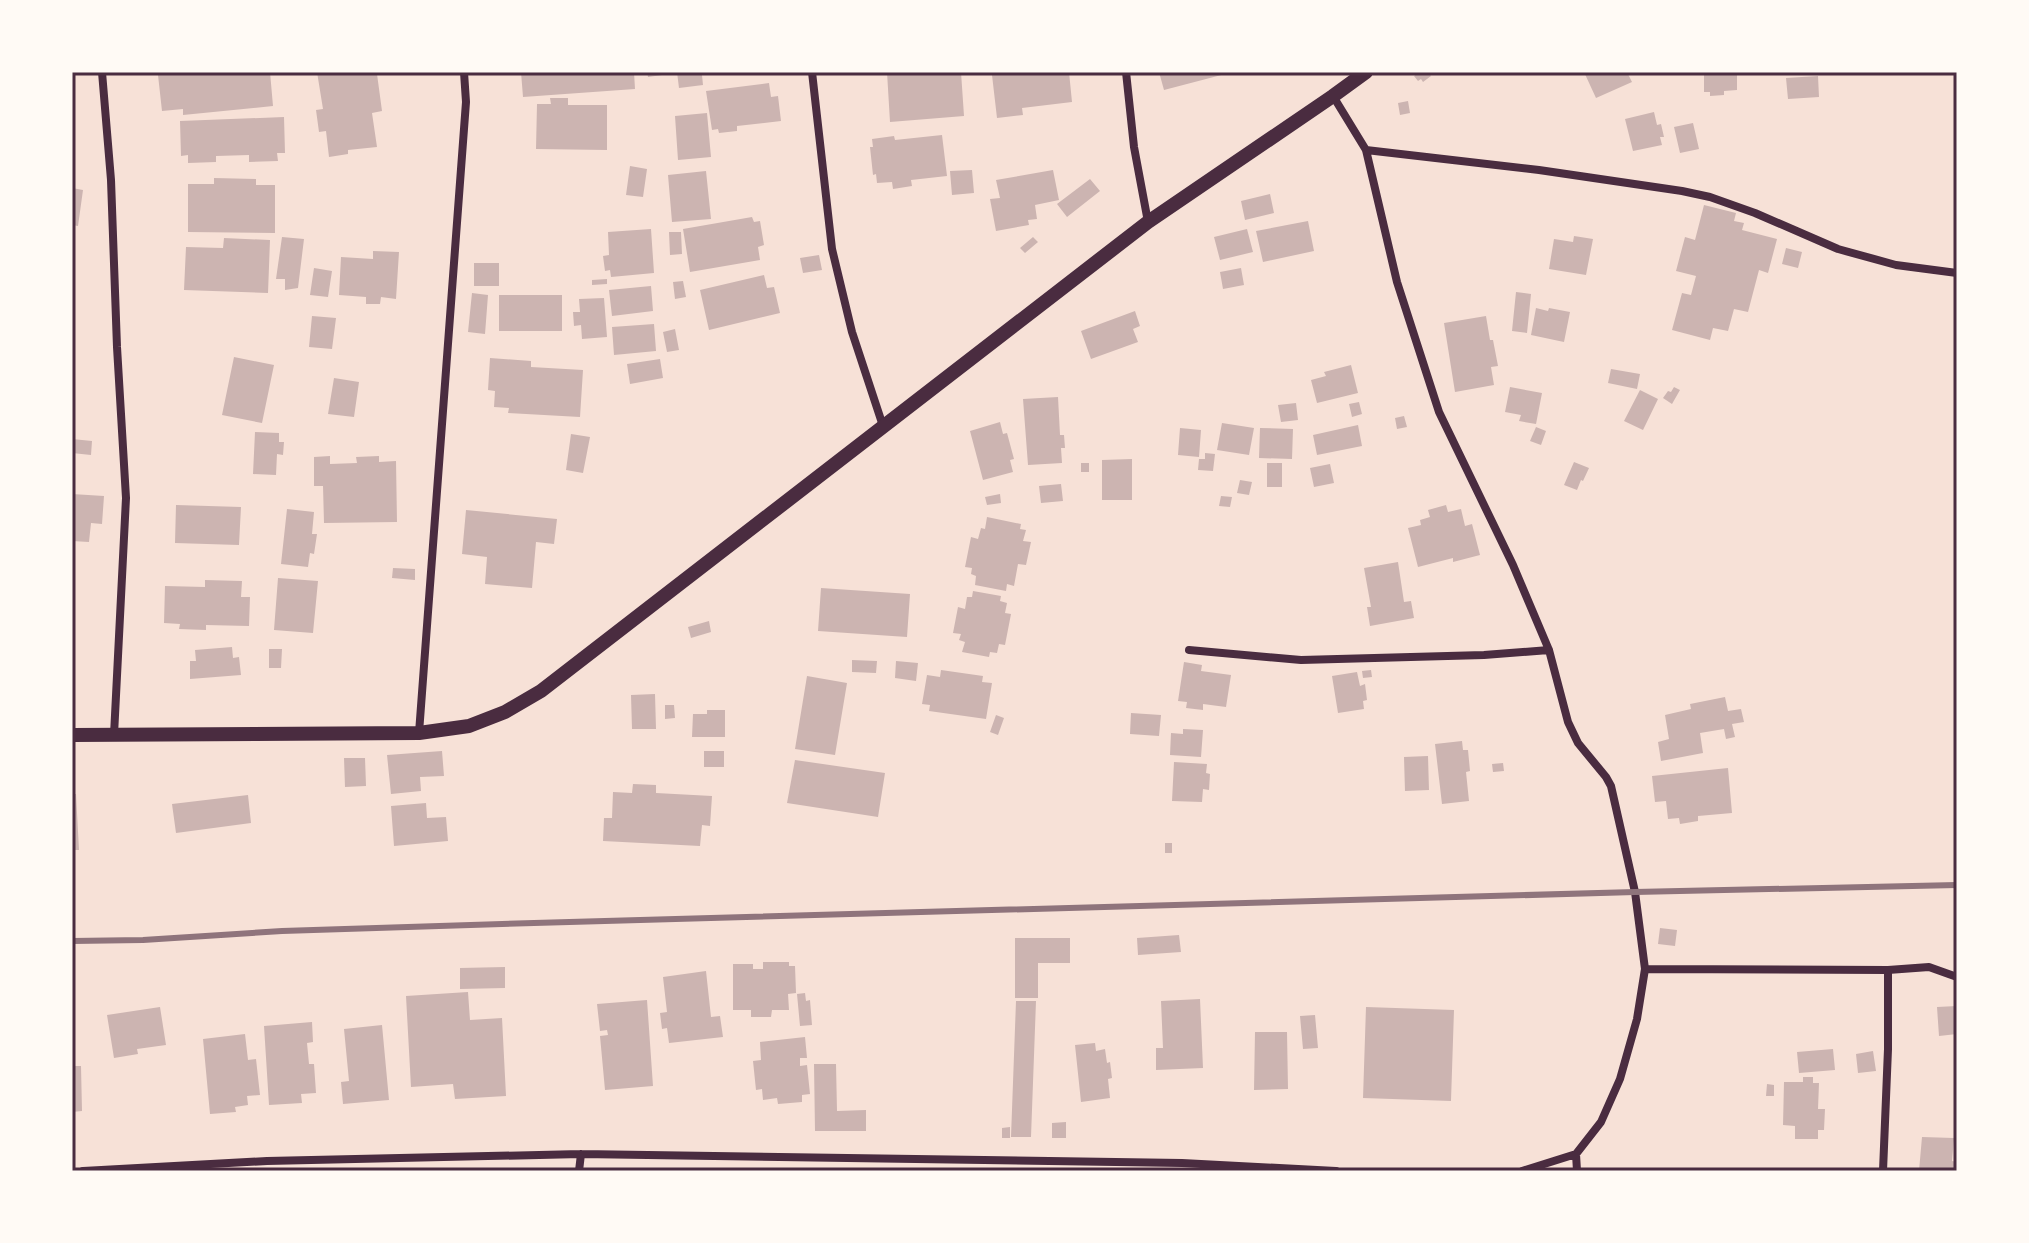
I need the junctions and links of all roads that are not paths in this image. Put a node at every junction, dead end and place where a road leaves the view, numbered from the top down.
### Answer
1 (102, 72) edge
2 (464, 72) edge
3 (812, 72) edge
4 (1126, 72) edge
5 (1366, 72) edge
6 (1333, 96) junction
7 (1366, 150) junction
8 (1148, 222) junction
9 (1957, 273) edge
10 (883, 426) junction
11 (1189, 650) dead end
12 (1549, 650) junction
13 (419, 733) junction
14 (72, 735) edge
15 (114, 735) junction
16 (1645, 969) junction
17 (1888, 970) junction
18 (1957, 977) edge
19 (581, 1154) junction
20 (1576, 1154) junction
21 (874, 1160) junction
22 (267, 1166) edge
23 (1182, 1167) edge
24 (83, 1171) edge
25 (579, 1171) edge
26 (873, 1171) edge
27 (1336, 1171) edge
28 (1522, 1171) edge
29 (1577, 1171) edge
30 (1883, 1171) edge

1 - 15 street
2 - 13 street
3 - 10 street
4 - 8 street
5 - 6 street
6 - 7 street
6 - 8 street
7 - 9 street
7 - 12 street
8 - 10 street
10 - 13 street
11 - 12 street
12 - 16 street
13 - 15 street
14 - 15 street
16 - 17 street
16 - 20 street
17 - 18 street
17 - 30 street
19 - 21 street
19 - 22 street
19 - 25 street
20 - 28 street
20 - 29 street
21 - 23 street
21 - 26 street
22 - 24 street
23 - 27 street

